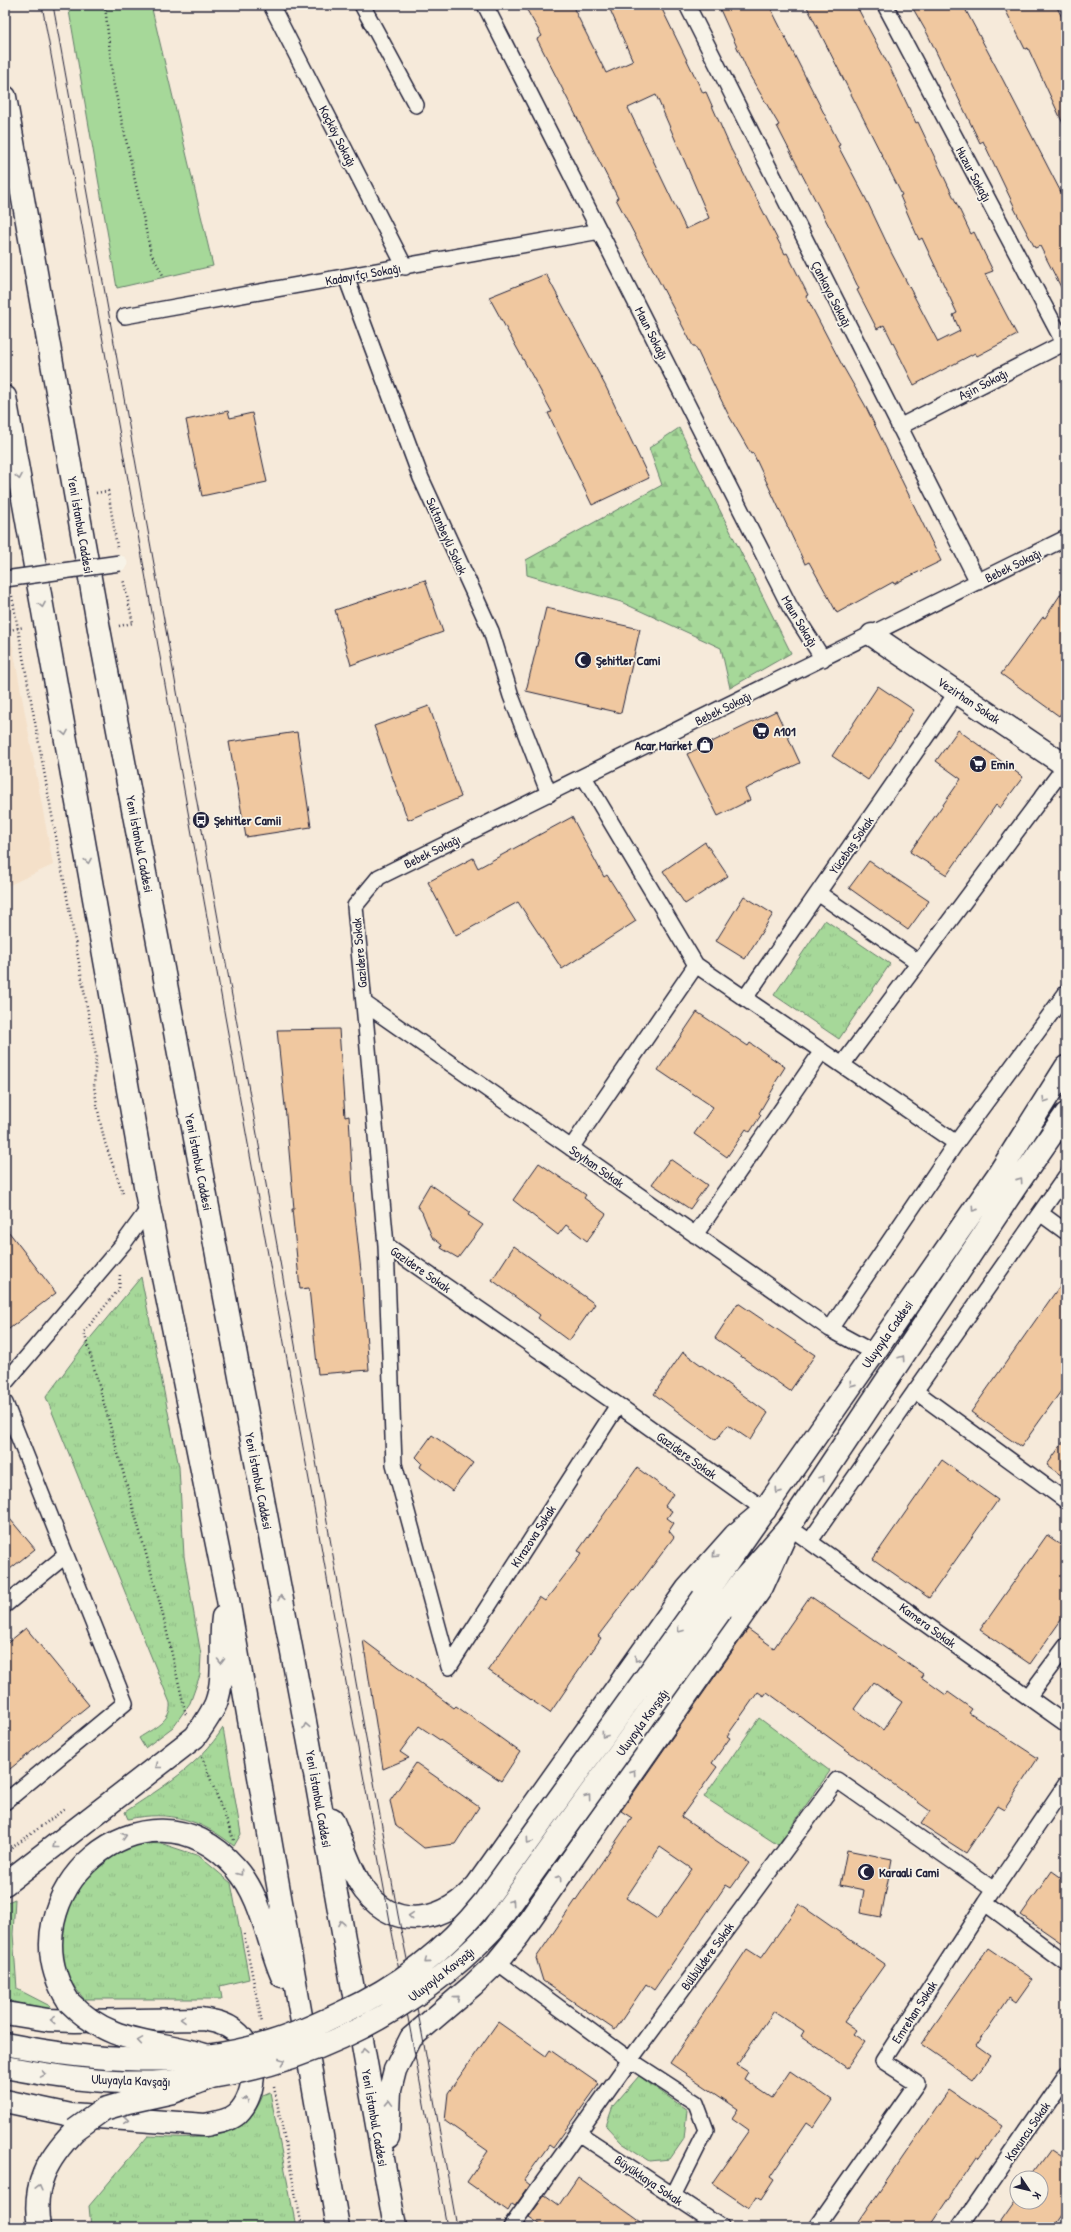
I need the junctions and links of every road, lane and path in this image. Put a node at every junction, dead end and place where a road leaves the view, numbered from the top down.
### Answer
1 (105, 5) edge
2 (272, 5) edge
3 (362, 5) edge
4 (485, 5) edge
5 (687, 5) edge
6 (885, 5) edge
7 (5, 97) edge
8 (416, 104) dead end
9 (600, 231) junction
10 (405, 267) junction
11 (164, 277) dead end
12 (346, 277) junction
13 (125, 316) dead end
14 (1065, 343) edge
15 (5, 397) edge
16 (899, 427) junction
17 (1066, 538) edge
18 (120, 563) dead end
19 (978, 582) junction
20 (8, 584) edge
21 (872, 635) junction
22 (823, 659) junction
23 (957, 692) junction
24 (1066, 766) edge
25 (584, 776) junction
26 (549, 794) junction
27 (379, 877) joint
28 (818, 893) junction
29 (918, 962) junction
30 (696, 965) junction
31 (1066, 993) edge
32 (745, 998) junction
33 (364, 1003) junction
34 (822, 1051) junction
35 (842, 1065) junction
36 (1066, 1067) edge
37 (1066, 1114) edge
38 (956, 1143) junction
39 (571, 1148) junction
40 (1066, 1176) edge
41 (125, 1201) dead end
42 (150, 1208) junction
43 (1040, 1213) junction
44 (1066, 1232) edge
45 (695, 1235) junction
46 (123, 1244) junction
47 (386, 1245) junction
48 (830, 1329) junction
49 (874, 1353) junction
50 (5, 1383) edge
51 (915, 1391) junction
52 (5, 1403) edge
53 (618, 1405) junction
54 (1066, 1501) edge
55 (765, 1510) junction
56 (789, 1527) junction
57 (810, 1541) junction
58 (66, 1555) junction
59 (227, 1594) junction
60 (703, 1598) joint
61 (5, 1605) edge
62 (722, 1609) joint
63 (1066, 1646) edge
64 (1028, 1697) junction
65 (1066, 1724) edge
66 (195, 1737) junction
67 (316, 1780) junction
68 (1066, 1784) edge
69 (5, 1802) edge
70 (236, 1867) junction
71 (5, 1884) edge
72 (994, 1890) junction
73 (985, 1903) junction
74 (448, 1910) junction
75 (243, 1928) dead end
76 (497, 1962) junction
77 (1066, 1963) edge
78 (5, 2013) edge
79 (300, 2016) junction
80 (262, 2026) dead end
81 (5, 2044) edge
82 (205, 2055) junction
83 (630, 2060) junction
84 (5, 2066) edge
85 (1066, 2074) edge
86 (209, 2078) junction
87 (273, 2080) dead end
88 (5, 2101) edge
89 (578, 2133) junction
90 (387, 2184) junction
91 (673, 2196) junction
92 (711, 2225) edge
93 (39, 2227) edge
94 (302, 2227) edge
95 (338, 2227) edge
96 (395, 2227) edge
97 (511, 2227) edge
98 (816, 2227) edge
99 (960, 2227) edge

1 - 11 path
2 - 10 street, Koçköy Sokağı
3 - 8 street
4 - 9 street, Maun Sokağı
5 - 16 street, Çankaya Sokağı
6 - 14 street, Huzur Sokağı
67 -> 7 main road, Yeni İstanbul Caddesi
9 - 10 street, Kadayıfçı Sokağı
9 - 22 street, Maun Sokağı
10 - 12 street, Kadayıfçı Sokağı
12 - 13 street, Kadayıfçı Sokağı
12 - 26 street, Sultanbeyli Sokak
14 - 16 street, Aşin Sokağı
15 -> 42 main road
16 - 19 street, Çankaya Sokağı
17 - 19 street, Bebek Sokağı
18 - 20 street, bridge
19 - 21 street, Bebek Sokağı
20 - 41 path
21 - 22 street, Bebek Sokağı
21 - 23 main road, Vezirhan Sokak
22 - 25 street, Bebek Sokağı
23 - 24 main road, Vezirhan Sokak
23 - 28 street, Yücebaş Sokak
24 - 29 street
25 - 26 street, Bebek Sokağı
25 - 30 street
26 - 27 street, Bebek Sokağı
27 - 33 street, Gazidere Sokak
28 - 29 street
28 - 32 street, Yücebaş Sokak
29 - 35 street
30 - 32 street
30 - 39 street
31 - 38 street
32 - 34 street
33 - 39 street, Soyhan Sokak
33 - 47 street, Gazidere Sokak
34 - 35 street
34 - 45 street
35 - 38 street
36 -> 49 main road, Uluyayla Caddesi
56 -> 37 main road, Uluyayla Caddesi
38 - 48 street
39 - 45 street, Soyhan Sokak
40 - 43 street
42 - 46 street
42 - 59 main road
43 - 44 street
43 - 51 street
45 - 48 street, Soyhan Sokak
46 - 50 street
46 - 66 path
47 - 53 street, Gazidere Sokak
47 - 53 street, Kirazova Sokak
48 - 49 street, Soyhan Sokak
49 -> 55 main road, Uluyayla Caddesi
51 - 54 street
51 - 57 street
52 - 58 street
53 - 55 street, Gazidere Sokak
55 - 60 main road, Uluyayla Caddesi
55 -> 74 main road
56 - 57 street, Kamera Sokak
56 - 62 main road, Uluyayla Caddesi
76 -> 56 main road
57 - 64 street, Kamera Sokak
58 - 61 street
58 - 69 street
59 -> 66 main road
59 - 79 main road
60 -> 82 main road, Uluyayla Kavşağı, bridge
86 -> 62 main road, Uluyayla Kavşağı, bridge
63 - 64 street
64 - 65 street, Kamera Sokak
66 - 70 path
66 -> 71 main road
74 -> 67 main road
90 -> 67 main road, Yeni İstanbul Caddesi
68 - 72 street, Emrehan Sokak
70 -> 79 main road
82 -> 70 main road, bridge
72 - 73 street, Emrehan Sokak
72 - 83 street, Bülbüldere Sokak
73 - 77 street
73 - 98 street, Emrehan Sokak
74 - 76 main road
74 - 76 main road
75 - 80 path
76 - 83 street
90 -> 76 main road
88 -> 78 main road
79 - 95 main road
81 - 82 main road, Uluyayla Kavşağı, bridge
83 - 89 street, Bülbüldere Sokak
83 - 91 street
84 -> 86 main road, Uluyayla Kavşağı, bridge
85 - 99 street, Kavuncu Sokak
93 -> 86 main road, bridge
87 - 94 path
89 - 91 street, Büyükkaya Sokak
89 - 97 street, Bülbüldere Sokak
90 - 96 main road, Yeni İstanbul Caddesi
91 - 92 street, Büyükkaya Sokak

